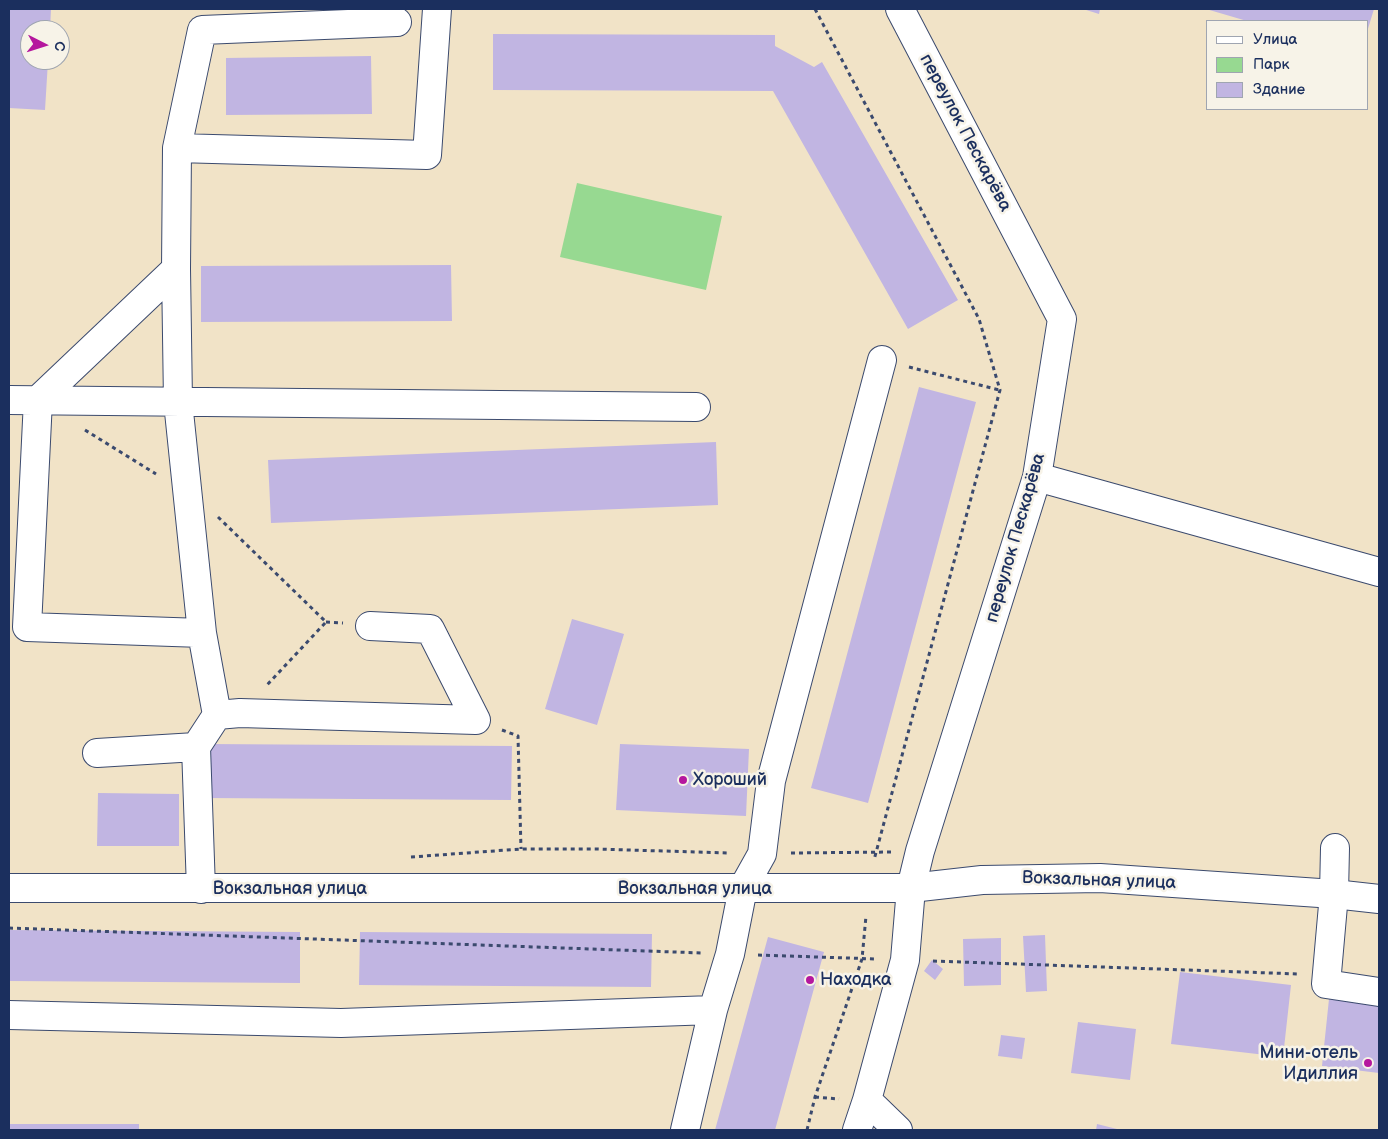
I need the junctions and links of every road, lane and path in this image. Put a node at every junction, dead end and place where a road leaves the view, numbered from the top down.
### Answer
1 (437, 9) edge
2 (815, 9) edge
3 (900, 9) edge
4 (283, 18) edge
5 (397, 22) dead end
6 (177, 148) junction
7 (176, 269) junction
8 (882, 360) joint
9 (1000, 390) junction
10 (9, 400) edge
11 (38, 400) junction
12 (178, 402) junction
13 (696, 407) dead end
14 (1037, 477) junction
15 (1379, 572) edge
16 (370, 626) dead end
17 (202, 633) junction
18 (217, 715) junction
19 (476, 720) junction
20 (196, 747) junction
21 (97, 753) dead end
22 (1335, 848) dead end
23 (521, 849) junction
24 (920, 850) junction
25 (876, 852) junction
26 (762, 854) junction
27 (407, 858) dead end
28 (9, 888) edge
29 (743, 888) junction
30 (869, 888) junction
31 (912, 888) junction
32 (201, 889) junction
33 (1334, 894) junction
34 (1379, 899) edge
35 (9, 928) edge
36 (730, 954) junction
37 (862, 959) junction
38 (905, 960) junction
39 (1299, 974) dead end
40 (1379, 992) edge
41 (713, 1010) junction
42 (9, 1015) edge
43 (867, 1100) junction
44 (685, 1130) edge
45 (807, 1130) edge
46 (857, 1130) edge
47 (898, 1130) edge

1 - 6 main road
2 - 9 path
3 - 14 main road, переулок Пескарёва
4 - 5 main road
4 - 6 main road
6 - 7 main road
7 - 11 main road
7 - 12 main road
8 - 9 path
8 - 26 main road
9 - 25 path
10 - 11 main road
11 - 12 main road
11 - 17 main road
12 - 13 main road
12 - 17 main road
14 - 15 main road
14 - 24 main road, переулок Пескарёва
16 - 19 main road
17 - 18 main road
18 - 19 main road
18 - 20 main road
19 - 23 path
20 - 21 main road
20 - 32 main road
22 - 33 main road
23 - 26 path
23 - 27 path
24 - 25 path
24 - 31 main road, переулок Пескарёва
25 - 26 path
25 - 30 path
26 - 29 main road
28 - 32 main road, Вокзальная улица
29 - 30 main road, Вокзальная улица
29 - 32 main road, Вокзальная улица
29 - 36 main road
30 - 31 main road, Вокзальная улица
30 - 37 path
31 - 33 main road, Вокзальная улица
31 - 38 main road, переулок Пескарёва
33 - 34 main road, Вокзальная улица
33 - 40 main road
35 - 36 path
36 - 37 path
36 - 41 main road
37 - 38 path
37 - 45 path
38 - 39 path
38 - 43 main road, переулок Пескарёва
41 - 42 main road
41 - 44 main road
43 - 46 main road, переулок Пескарёва
43 - 47 main road

